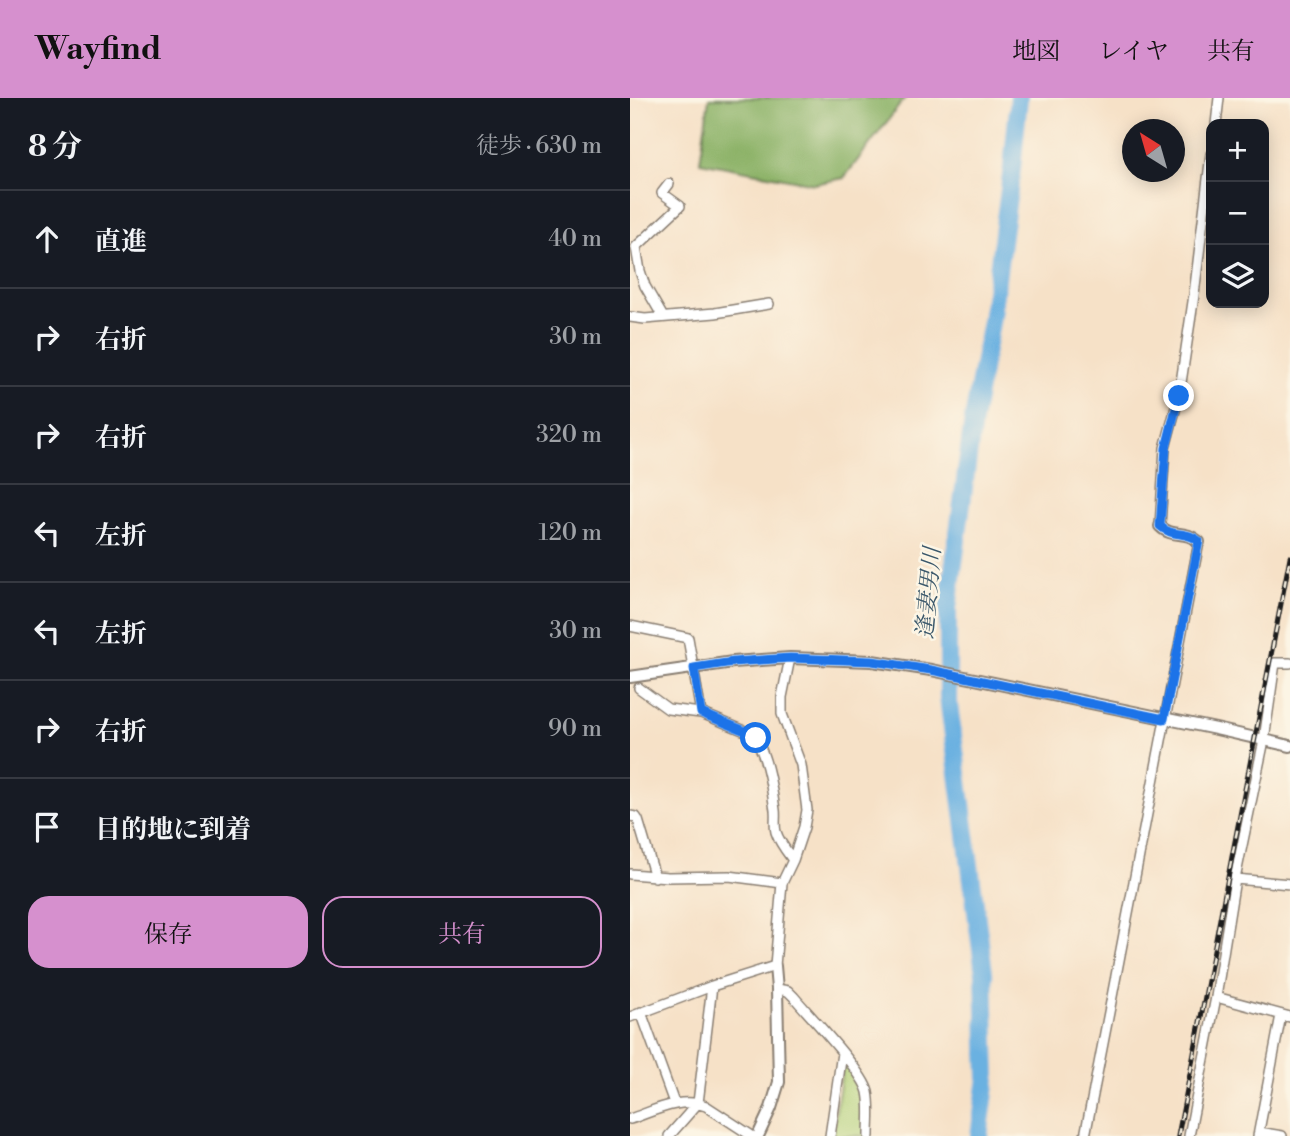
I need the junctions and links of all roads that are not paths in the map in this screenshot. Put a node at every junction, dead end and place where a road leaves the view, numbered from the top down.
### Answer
1 (1219, 98) edge
2 (1217, 119) edge
3 (1208, 182) edge
4 (669, 184) dead end
5 (769, 304) dead end
6 (630, 317) edge
7 (663, 317) junction
8 (1160, 526) joint
9 (1199, 541) joint
10 (630, 626) edge
11 (790, 658) junction
12 (1290, 663) edge
13 (694, 668) junction
14 (630, 677) edge
15 (639, 688) dead end
16 (701, 713) junction
17 (1164, 719) junction
18 (1264, 740) junction
19 (1290, 746) edge
20 (630, 816) edge
21 (793, 860) junction
22 (630, 874) edge
23 (655, 877) junction
24 (1235, 879) junction
25 (782, 883) junction
26 (1290, 884) edge
27 (775, 966) junction
28 (712, 986) junction
29 (777, 989) junction
30 (1216, 997) junction
31 (641, 1012) junction
32 (1285, 1016) edge
33 (630, 1017) edge
34 (842, 1053) junction
35 (674, 1103) junction
36 (698, 1103) junction
37 (630, 1119) edge
38 (1258, 1134) edge
39 (669, 1136) edge
40 (752, 1136) edge
41 (758, 1136) edge
42 (830, 1136) edge
43 (869, 1136) edge
44 (1085, 1136) edge
45 (1189, 1136) edge
46 (1282, 1136) edge

1 - 2 street
3 - 8 street
4 - 7 street
5 - 7 street
6 - 7 street
8 - 9 street
9 - 17 street
10 - 13 street
11 - 13 street
11 - 17 street
11 - 21 street
12 - 18 street
13 - 14 street
13 - 16 street
15 - 16 street
16 - 21 street
17 - 18 street
17 - 44 street
18 - 19 street
18 - 24 street
20 - 23 street
21 - 25 street
22 - 23 street
23 - 25 street
24 - 26 street
24 - 30 street
25 - 27 street
27 - 28 street
27 - 29 street
28 - 31 street
28 - 36 street
29 - 34 street
29 - 41 street
30 - 32 street
30 - 45 street
31 - 33 street
31 - 35 street
32 - 38 street
34 - 42 street
34 - 43 street
35 - 36 street
35 - 37 street
36 - 39 street
36 - 40 street
38 - 46 street

